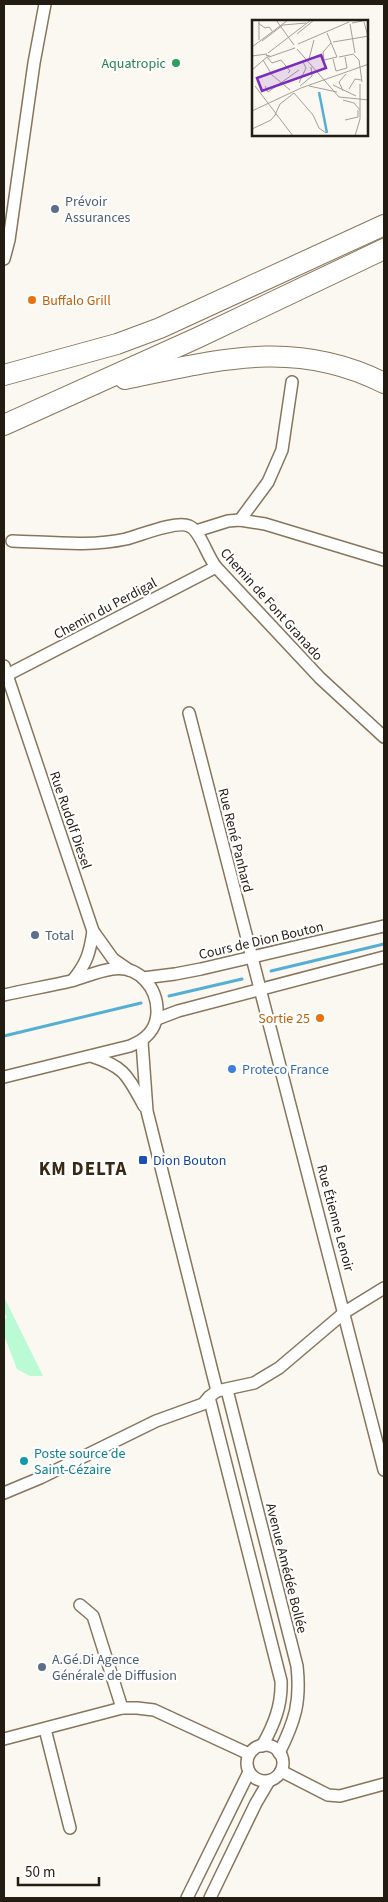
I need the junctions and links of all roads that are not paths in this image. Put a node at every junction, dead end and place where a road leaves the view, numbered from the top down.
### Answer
1 (45, 4) edge
2 (384, 211) edge
3 (384, 225) edge
4 (332, 248) junction
5 (384, 249) edge
6 (4, 259) edge
7 (4, 375) edge
8 (292, 382) dead end
9 (384, 383) edge
10 (85, 388) junction
11 (4, 425) edge
12 (240, 520) junction
13 (196, 531) junction
14 (12, 541) dead end
15 (384, 560) edge
16 (216, 567) junction
17 (6, 671) edge
18 (189, 713) dead end
19 (384, 737) edge
20 (384, 926) edge
21 (93, 931) junction
22 (384, 957) edge
23 (251, 958) junction
24 (130, 970) junction
25 (256, 973) joint
26 (143, 978) junction
27 (73, 980) junction
28 (261, 990) junction
29 (4, 995) edge
30 (156, 1019) junction
31 (142, 1042) junction
32 (89, 1055) junction
33 (4, 1077) edge
34 (147, 1111) junction
35 (384, 1288) edge
36 (345, 1312) junction
37 (218, 1392) junction
38 (384, 1470) edge
39 (4, 1492) edge
40 (80, 1605) dead end
41 (122, 1708) junction
42 (45, 1729) junction
43 (4, 1739) edge
44 (262, 1746) junction
45 (279, 1753) junction
46 (249, 1754) junction
47 (249, 1772) junction
48 (281, 1772) junction
49 (270, 1781) junction
50 (384, 1784) edge
51 (70, 1828) dead end
52 (187, 1898) edge
53 (210, 1898) edge

1 - 6 street
2 - 4 highway
3 - 4 highway
4 - 7 highway
5 - 10 highway
8 - 12 street
9 - 10 highway
10 - 11 highway
12 - 13 street
12 - 15 street
13 - 14 street
13 - 16 street, Chemin de Font Granado
16 - 17 street, Chemin du Perdigal
16 - 19 street, Chemin de Font Granado
17 - 21 street, Rue Rudolf Diesel
18 - 23 street, Rue René Panhard
20 - 23 street, Cours de Dion Bouton
21 - 24 street, Rue Rudolf Diesel
21 - 27 street
22 - 28 street
23 - 25 street, Rue René Panhard
23 - 26 street, Cours de Dion Bouton
24 - 26 street, Rue Rudolf Diesel
24 - 27 street
25 - 28 street, Rue Étienne Lenoir
26 - 30 street
27 - 29 street
28 - 30 street
28 - 36 street, Rue Étienne Lenoir
30 - 31 street
31 - 32 street
31 - 34 street, Avenue Amédée Bollée
32 - 33 street
32 - 34 street, Avenue Amédée Bollée
34 - 37 street, Avenue Amédée Bollée
35 - 36 street
36 - 37 street
36 - 38 street, Rue Étienne Lenoir
37 - 39 street
37 - 44 street, Avenue Amédée Bollée
37 - 45 street, Avenue Amédée Bollée
40 - 41 street
41 - 42 street
41 - 46 street
42 - 43 street
42 - 51 street
44 - 45 street
44 - 46 street
45 - 48 street
46 - 47 street
47 - 49 street
47 - 52 street
48 - 49 street
48 - 50 street
49 - 53 street

